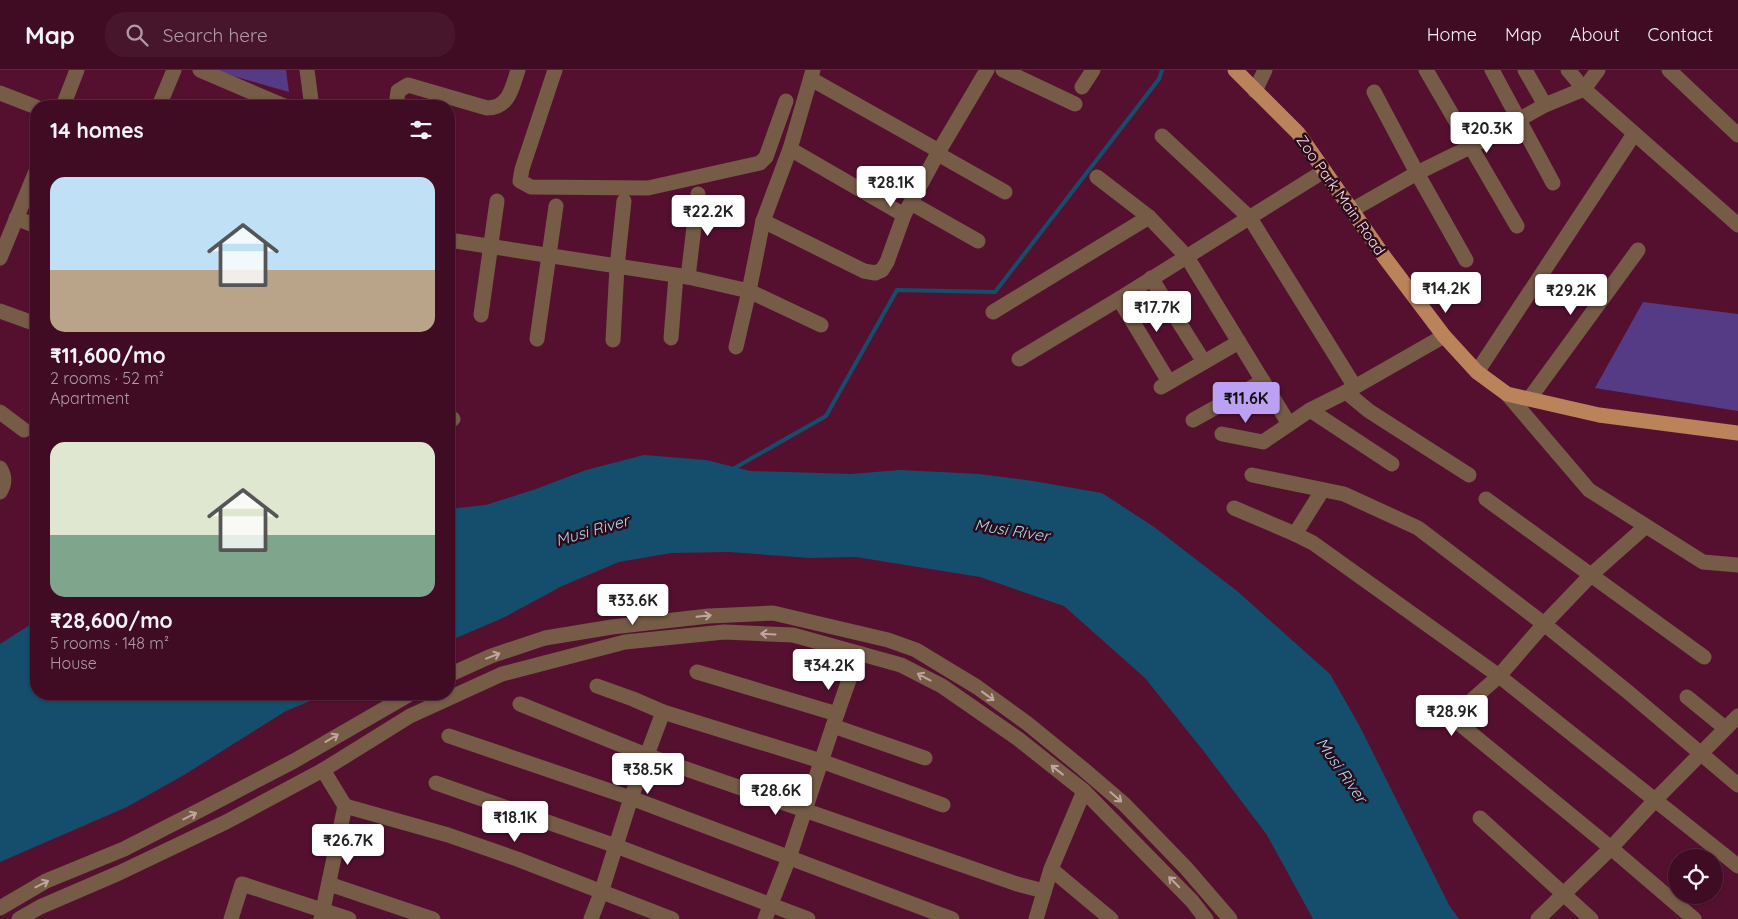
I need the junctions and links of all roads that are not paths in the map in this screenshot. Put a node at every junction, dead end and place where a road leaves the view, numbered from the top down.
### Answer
1 (77, 70) edge
2 (174, 70) edge
3 (200, 70) edge
4 (307, 70) edge
5 (518, 70) edge
6 (555, 70) edge
7 (987, 70) edge
8 (1003, 70) edge
9 (1093, 70) edge
10 (1235, 70) edge
11 (1265, 70) edge
12 (1426, 70) edge
13 (1492, 70) edge
14 (1526, 70) edge
15 (1568, 70) edge
16 (1598, 70) edge
17 (1669, 70) edge
18 (812, 75) edge
19 (1082, 88) dead end
20 (1584, 88) junction
21 (1255, 91) junction
22 (1374, 92) dead end
23 (0, 93) edge
24 (65, 100) edge
25 (162, 100) edge
26 (270, 100) edge
27 (311, 100) edge
28 (397, 100) edge
29 (786, 101) dead end
30 (1075, 104) dead end
31 (30, 105) edge
32 (1545, 105) junction
33 (1520, 119) junction
34 (1634, 134) junction
35 (1738, 135) edge
36 (1162, 136) dead end
37 (1470, 147) junction
38 (790, 149) junction
39 (938, 152) junction
40 (1324, 171) junction
41 (1417, 173) junction
42 (1097, 177) dead end
43 (1553, 183) dead end
44 (30, 185) edge
45 (1006, 192) dead end
46 (698, 194) dead end
47 (497, 201) dead end
48 (624, 201) dead end
49 (556, 206) dead end
50 (908, 209) junction
51 (1352, 210) junction
52 (1149, 217) junction
53 (16, 218) junction
54 (1250, 218) junction
55 (763, 222) junction
56 (30, 224) edge
57 (1738, 224) edge
58 (1517, 226) dead end
59 (978, 240) dead end
60 (455, 241) edge
61 (491, 247) junction
62 (1638, 250) dead end
63 (549, 255) junction
64 (1187, 257) junction
65 (0, 258) edge
66 (1466, 260) dead end
67 (617, 268) junction
68 (682, 277) junction
69 (1151, 278) junction
70 (750, 291) junction
71 (1119, 300) junction
72 (0, 311) edge
73 (993, 312) dead end
74 (481, 315) dead end
75 (30, 322) edge
76 (821, 324) dead end
77 (1444, 336) junction
78 (671, 338) dead end
79 (537, 339) dead end
80 (613, 340) dead end
81 (1238, 342) junction
82 (736, 347) dead end
83 (1019, 359) dead end
84 (1204, 362) junction
85 (1477, 372) junction
86 (1263, 381) junction
87 (1350, 389) junction
88 (1507, 394) junction
89 (1529, 399) junction
90 (1310, 410) junction
91 (0, 412) edge
92 (1193, 420) dead end
93 (1289, 424) junction
94 (24, 430) dead end
95 (1738, 433) edge
96 (1222, 434) dead end
97 (1392, 464) dead end
98 (0, 468) edge
99 (1252, 475) dead end
100 (1470, 475) dead end
101 (1322, 491) junction
102 (0, 492) edge
103 (1486, 499) dead end
104 (1234, 508) dead end
105 (1645, 527) junction
106 (1295, 534) junction
107 (1738, 565) edge
108 (1592, 574) junction
109 (1544, 624) junction
110 (1704, 657) dead end
111 (455, 672) edge
112 (697, 672) dead end
113 (1499, 676) junction
114 (850, 677) dead end
115 (596, 686) dead end
116 (455, 695) edge
117 (1687, 697) dead end
118 (400, 700) edge
119 (445, 700) edge
120 (520, 704) dead end
121 (663, 712) junction
122 (1738, 716) edge
123 (835, 720) junction
124 (1725, 728) junction
125 (449, 736) dead end
126 (1700, 754) junction
127 (646, 755) junction
128 (925, 758) dead end
129 (821, 761) junction
130 (324, 770) junction
131 (436, 783) dead end
132 (249, 785) junction
133 (1738, 785) edge
134 (1084, 791) junction
135 (631, 798) junction
136 (1656, 799) junction
137 (261, 803) junction
138 (943, 805) dead end
139 (345, 806) junction
140 (805, 811) junction
141 (1480, 818) dead end
142 (616, 846) junction
143 (1611, 848) junction
144 (789, 858) junction
145 (1738, 866) edge
146 (1051, 869) junction
147 (329, 884) junction
148 (1044, 891) junction
149 (601, 893) junction
150 (1564, 893) junction
151 (0, 908) edge
152 (767, 912) edge
153 (322, 915) edge
154 (19, 919) edge
155 (231, 919) edge
156 (349, 919) edge
157 (433, 919) edge
158 (591, 919) edge
159 (672, 919) edge
160 (808, 919) edge
161 (952, 919) edge
162 (1036, 919) edge
163 (1111, 919) edge
164 (1206, 919) edge
165 (1230, 919) edge
166 (1538, 919) edge
167 (1591, 919) edge
168 (1694, 919) edge

1 - 24 street
2 - 25 street
3 - 26 street
4 - 27 street
5 - 28 street
6 - 29 street
7 - 39 street
8 - 30 street
9 - 19 street
10 - 21 main road, Zoo Park Main Road
11 - 21 street
12 - 37 street
13 - 33 street
14 - 32 street
15 - 20 street
16 - 20 street
17 - 35 street
18 - 38 street
18 - 39 street
20 - 32 street
20 - 34 street
21 - 40 main road, Zoo Park Main Road
22 - 41 street
23 - 31 street
32 - 33 street
33 - 37 street
33 - 43 street
34 - 57 street
34 - 85 street
36 - 54 street
37 - 41 street
37 - 58 street
38 - 50 street
38 - 55 street
39 - 45 street
39 - 50 street
40 - 51 main road, Zoo Park Main Road
40 - 54 street
41 - 51 street
41 - 66 street
42 - 52 street
44 - 53 street
46 - 68 street
47 - 61 street
48 - 67 street
49 - 63 street
50 - 55 street
50 - 59 street
51 - 77 main road, Zoo Park Main Road
52 - 64 street
52 - 73 street
53 - 56 street
53 - 65 street
54 - 64 street
54 - 87 street
55 - 70 street
60 - 61 street
61 - 63 street
61 - 74 street
62 - 89 street
63 - 67 street
63 - 79 street
64 - 69 street
64 - 81 street
67 - 68 street
67 - 80 street
68 - 70 street
68 - 78 street
69 - 71 street
69 - 84 street
70 - 76 street
70 - 82 street
71 - 83 street
71 - 84 street
72 - 75 street
77 - 85 main road, Zoo Park Main Road
77 - 87 street
81 - 84 street
81 - 86 street
85 - 88 main road, Zoo Park Main Road
86 - 92 street
86 - 93 street
87 - 90 street
87 - 100 street
88 - 89 main road, Zoo Park Main Road
88 - 105 street
89 - 95 main road, Zoo Park Main Road
90 - 93 street
90 - 97 street
91 - 94 street
93 - 96 street
98 - 102 street
99 - 101 street
101 - 106 street
101 - 109 street
103 - 108 street
104 - 106 street
105 - 107 street
105 - 108 street
106 - 113 street
108 - 109 street
108 - 110 street
109 - 113 street
109 - 126 street
111 -> 165 street
112 - 123 street
113 - 136 street
113 - 143 street
114 - 123 street
115 - 121 street
134 -> 116 street
117 - 124 street
132 -> 118 street
119 -> 130 street
120 - 127 street
121 - 127 street
121 - 129 street
122 - 124 street
123 - 128 street
123 - 129 street
124 - 126 street
125 - 135 street
126 - 133 street
126 - 136 street
127 - 135 street
127 - 140 street
129 - 138 street
129 - 140 street
130 - 137 street
130 - 139 street
131 - 142 street
132 - 137 street
151 -> 132 street
134 - 146 street
164 -> 134 street
135 - 142 street
135 - 144 street
136 - 143 street
136 - 145 street
137 - 154 street
139 - 147 street
139 - 149 street
140 - 144 street
140 - 148 street
141 - 150 street
142 - 149 street
142 - 152 street
143 - 150 street
143 - 168 street
144 - 152 street
144 - 161 street
146 - 148 street
146 - 163 street
147 - 153 street
147 - 157 street
148 - 162 street
149 - 158 street
149 - 159 street
150 - 166 street
150 - 167 street
152 - 160 street
153 - 155 street
153 - 156 street

